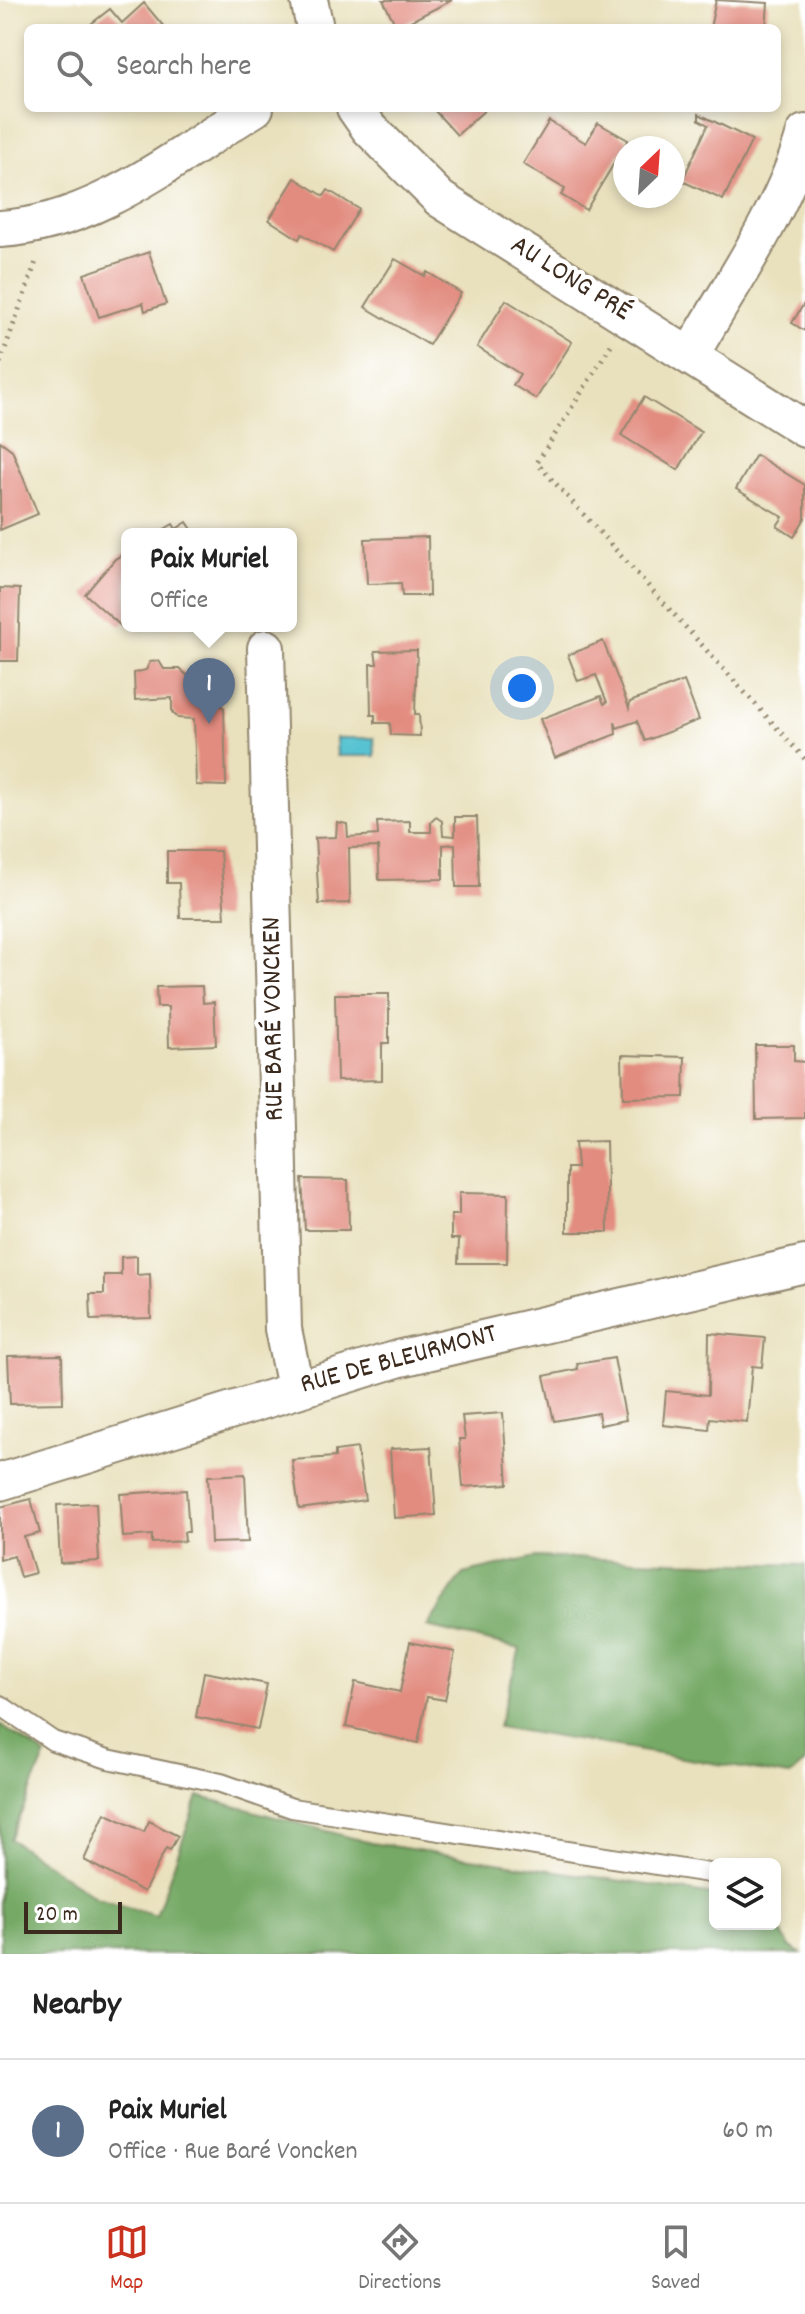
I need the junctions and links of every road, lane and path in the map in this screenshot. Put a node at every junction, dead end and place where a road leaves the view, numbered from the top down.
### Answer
1 (309, 0) edge
2 (314, 24) edge
3 (248, 112) edge
4 (358, 112) edge
5 (805, 133) edge
6 (43, 223) junction
7 (0, 229) edge
8 (628, 317) junction
9 (690, 356) junction
10 (0, 363) edge
11 (805, 429) edge
12 (266, 648) dead end
13 (805, 759) edge
14 (805, 1264) edge
15 (295, 1388) junction
16 (0, 1482) edge
17 (0, 1705) edge
18 (709, 1873) edge

1 - 2 street
3 - 6 street
4 - 8 street, AU LONG PRÉ
5 - 9 street
6 - 7 street
6 - 10 path
8 - 9 street, AU LONG PRÉ
8 - 13 path
9 - 11 street, AU LONG PRÉ
12 - 15 street, RUE BARÉ VONCKEN
14 - 15 street, RUE DE BLEURMONT
15 - 16 street, RUE DE BLEURMONT
17 - 18 lane

